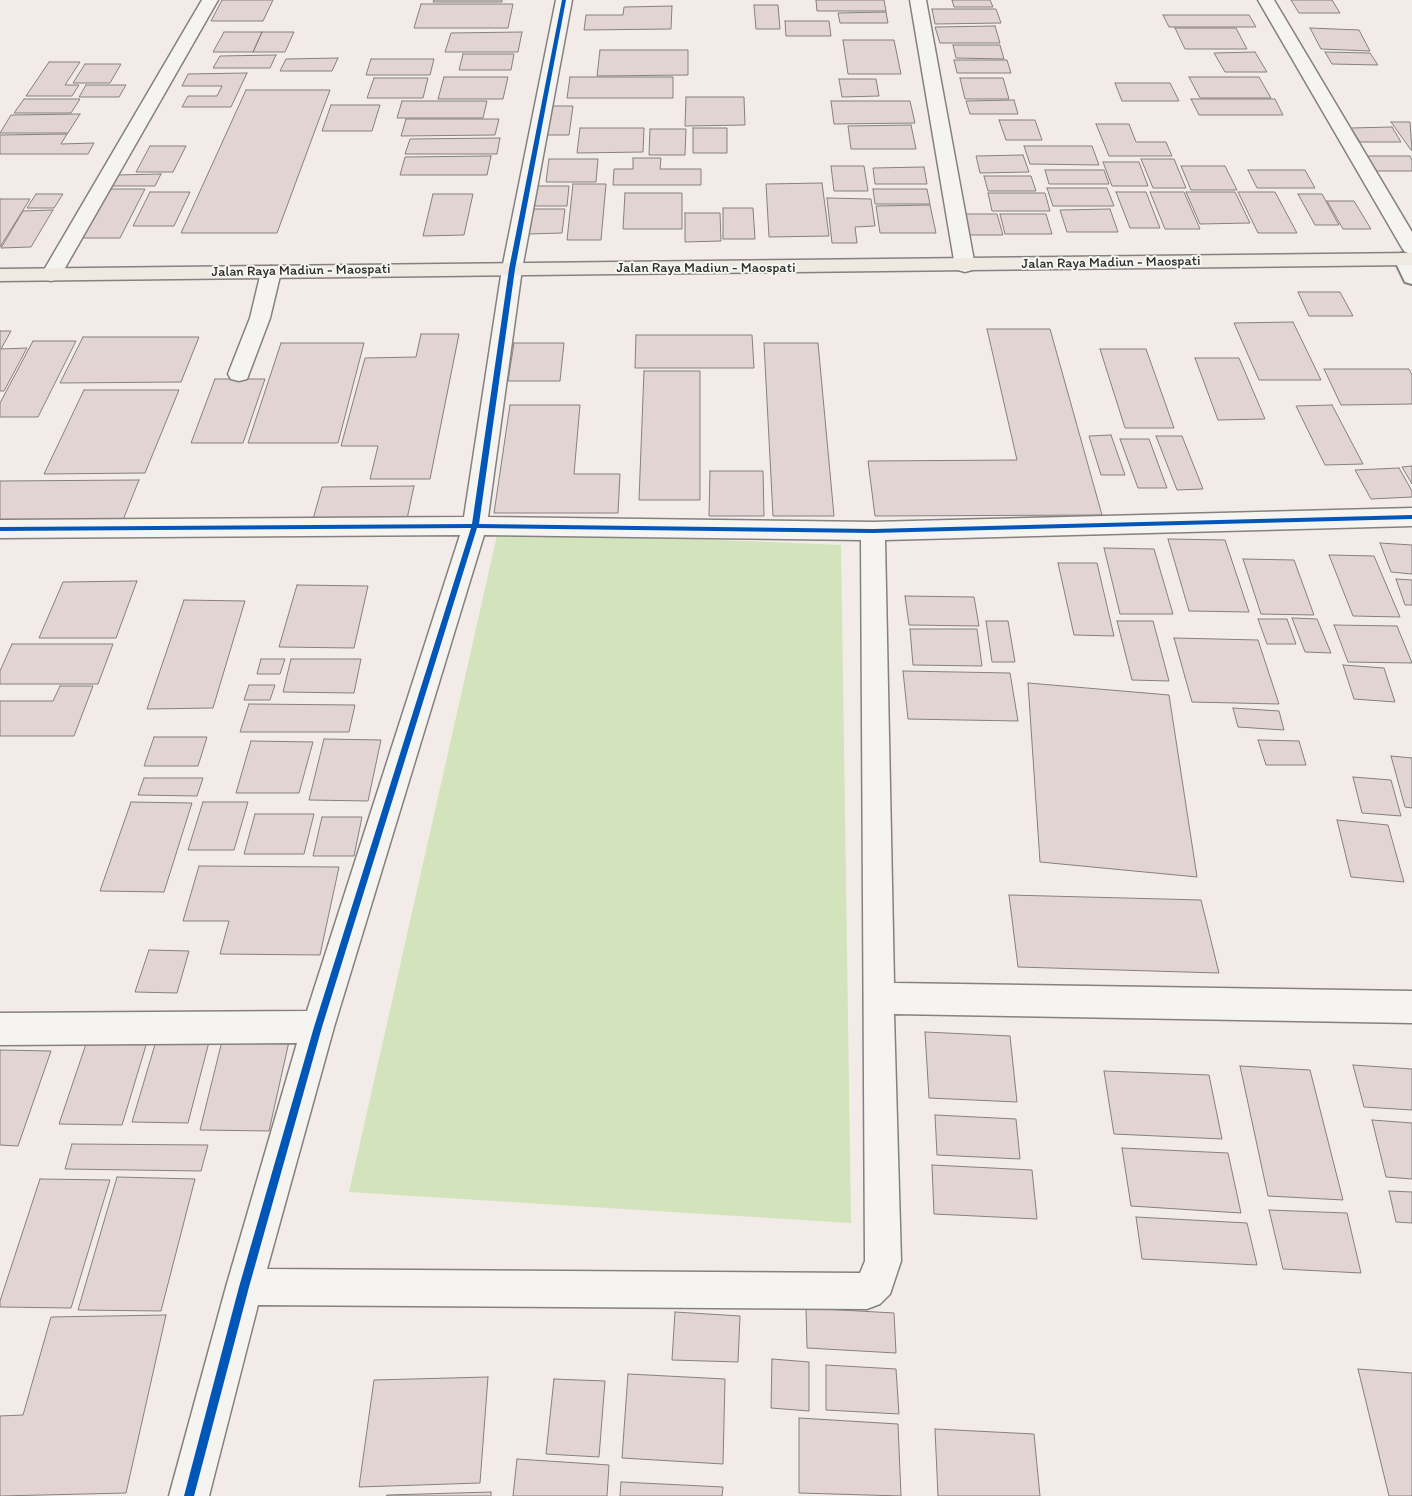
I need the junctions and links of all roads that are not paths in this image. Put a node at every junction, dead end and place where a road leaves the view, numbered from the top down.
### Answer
1 (210, 0) edge
2 (564, 0) edge
3 (918, 0) edge
4 (1266, 0) edge
5 (1409, 255) edge
6 (965, 266) junction
7 (512, 269) junction
8 (270, 272) junction
9 (0, 275) edge
10 (51, 275) junction
11 (1412, 278) edge
12 (239, 374) dead end
13 (1412, 517) edge
14 (475, 526) junction
15 (0, 529) edge
16 (873, 531) junction
17 (878, 998) junction
18 (1412, 1007) edge
19 (318, 1027) junction
20 (0, 1029) edge
21 (244, 1287) junction
22 (189, 1496) edge

1 - 10 street
2 - 7 street
3 - 6 street
4 - 5 street
5 - 6 highway, Jalan Raya Madiun - Maospati
5 - 11 lane
6 - 7 highway, Jalan Raya Madiun - Maospati
7 - 8 highway, Jalan Raya Madiun - Maospati
7 - 14 street
8 - 10 highway, Jalan Raya Madiun - Maospati
8 - 12 street
9 - 10 highway, Jalan Raya Madiun - Maospati
13 - 16 street
14 - 15 street
14 - 16 street
14 - 19 street
16 - 17 street
17 - 18 street
17 - 21 street
19 - 20 street
19 - 21 street
21 - 22 street

